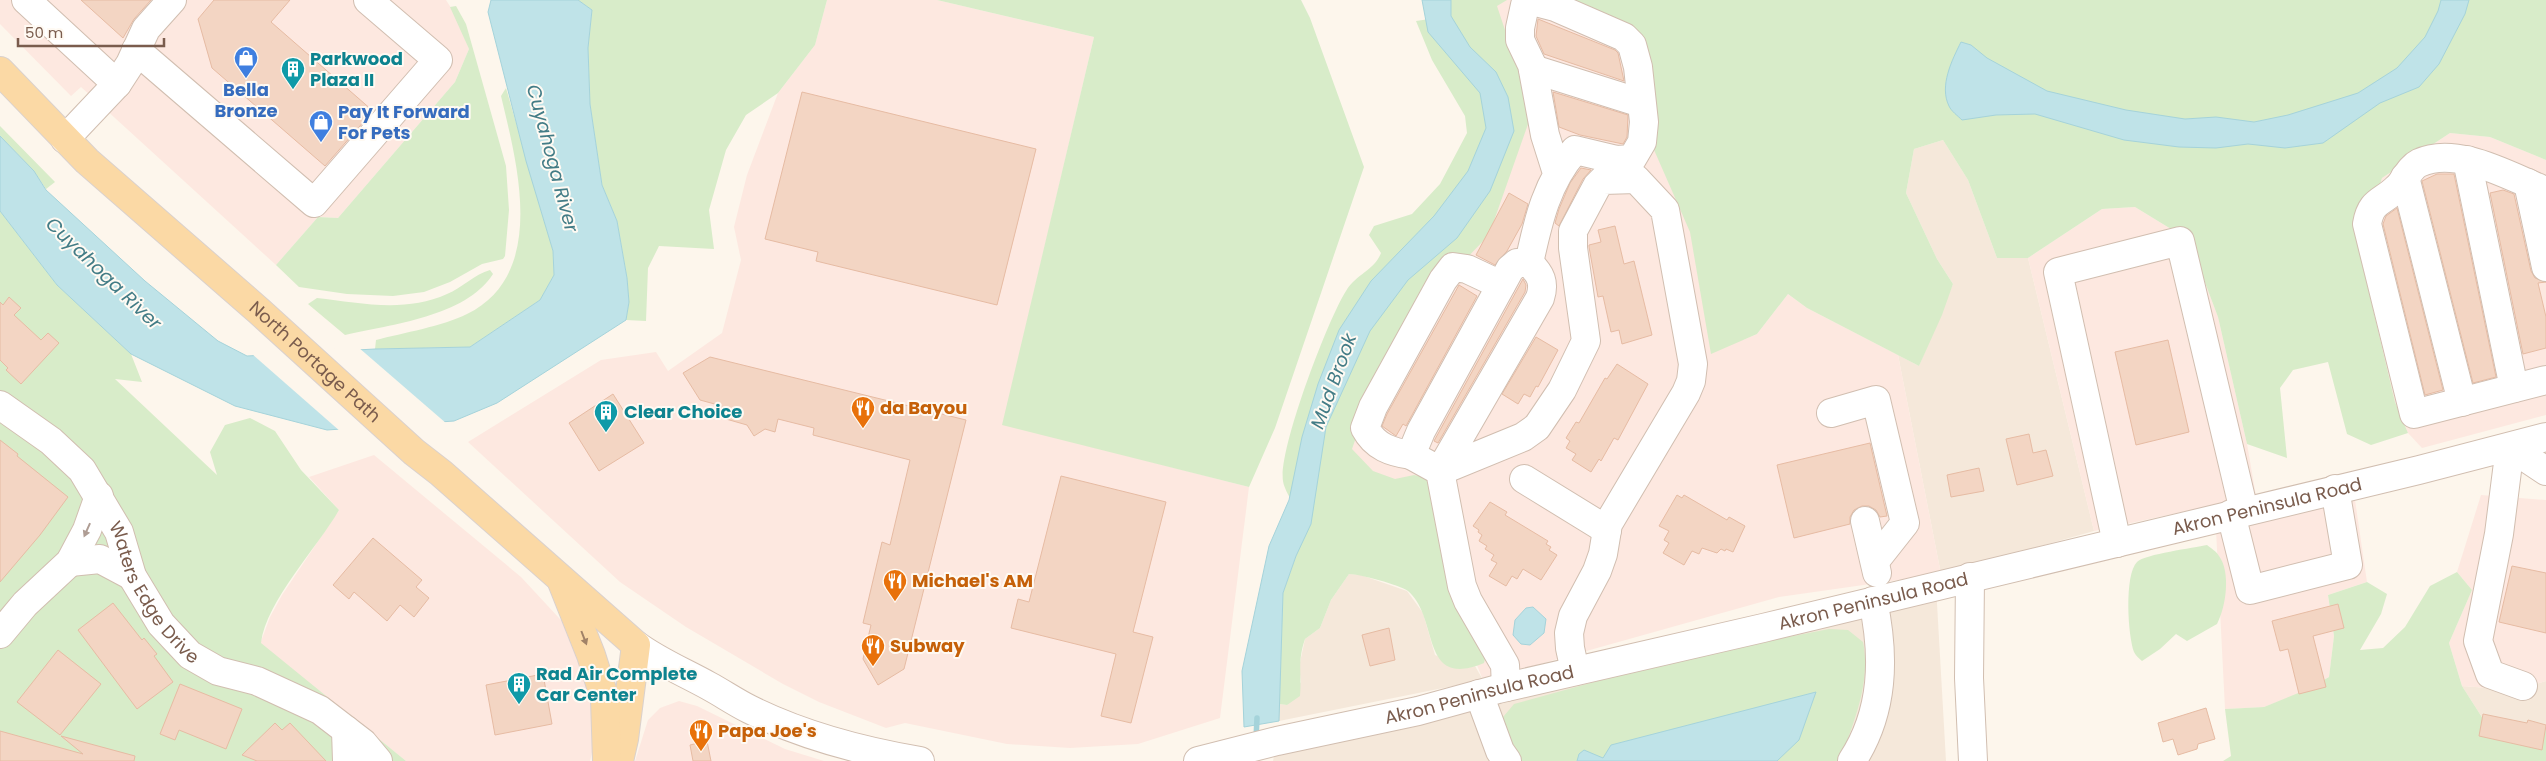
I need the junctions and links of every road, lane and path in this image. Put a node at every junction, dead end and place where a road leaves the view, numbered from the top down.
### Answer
1 (26, 0) edge
2 (172, 0) edge
3 (368, 0) edge
4 (136, 50) junction
5 (1533, 69) junction
6 (0, 71) edge
7 (117, 84) junction
8 (1641, 103) junction
9 (65, 139) junction
10 (2467, 160) junction
11 (1557, 173) junction
12 (2405, 177) junction
13 (2537, 187) edge
14 (1529, 263) junction
15 (2546, 267) edge
16 (1501, 285) junction
17 (2546, 380) edge
18 (2514, 388) junction
19 (2462, 402) junction
20 (0, 405) edge
21 (1831, 413) dead end
22 (2546, 437) edge
23 (2510, 447) junction
24 (1411, 455) junction
25 (1440, 471) junction
26 (2546, 471) edge
27 (1524, 480) dead end
28 (2335, 489) junction
29 (99, 496) junction
30 (2238, 513) junction
31 (1865, 521) dead end
32 (1607, 530) junction
33 (2117, 543) junction
34 (1875, 561) junction
35 (70, 562) junction
36 (132, 576) junction
37 (560, 576) junction
38 (1970, 578) junction
39 (1878, 600) junction
40 (0, 634) edge
41 (636, 645) junction
42 (1575, 671) junction
43 (2523, 686) dead end
44 (1506, 687) junction
45 (1479, 694) junction
46 (346, 730) junction
47 (347, 761) edge
48 (378, 761) edge
49 (607, 761) edge
50 (618, 761) edge
51 (920, 761) edge
52 (1198, 761) edge
53 (1507, 761) edge
54 (1852, 761) edge
55 (1973, 761) edge

1 - 7 street
2 - 4 street
3 - 4 street
4 - 7 street
5 - 8 street
5 - 8 street
5 - 11 street
6 - 9 main road, North Portage Path
7 - 9 street
8 - 11 street
9 - 37 main road, North Portage Path
10 - 12 street
10 - 13 street
10 - 18 street
11 - 14 street
12 - 19 street
12 - 19 street
13 - 15 street
14 - 16 street
14 - 25 street
16 - 24 street
16 - 24 street
17 - 18 street
18 - 19 street
20 - 29 street, Waters Edge Drive
21 - 34 street
22 - 23 street, Akron Peninsula Road
23 - 26 street
23 - 28 street, Akron Peninsula Road
23 - 43 street
24 - 25 street
25 - 32 street
25 - 44 street
27 - 32 street
28 - 30 street, Akron Peninsula Road
28 - 30 street
29 -> 35 street
29 - 36 street, Waters Edge Drive
30 - 33 street, Akron Peninsula Road
30 - 33 street
31 - 34 street
32 - 42 street
33 - 38 street, Akron Peninsula Road
34 - 39 street
35 - 36 street
35 - 40 street
36 - 46 street, Waters Edge Drive
37 - 41 main road, North Portage Path
37 -> 49 main road
38 - 39 street, Akron Peninsula Road
38 - 55 street
39 - 42 street, Akron Peninsula Road
39 - 54 street
41 - 50 main road
41 - 51 street
42 - 44 street, Akron Peninsula Road
44 - 45 street, Akron Peninsula Road
45 - 52 street, Akron Peninsula Road
45 - 53 street
46 - 47 street
46 - 48 street, Waters Edge Drive

